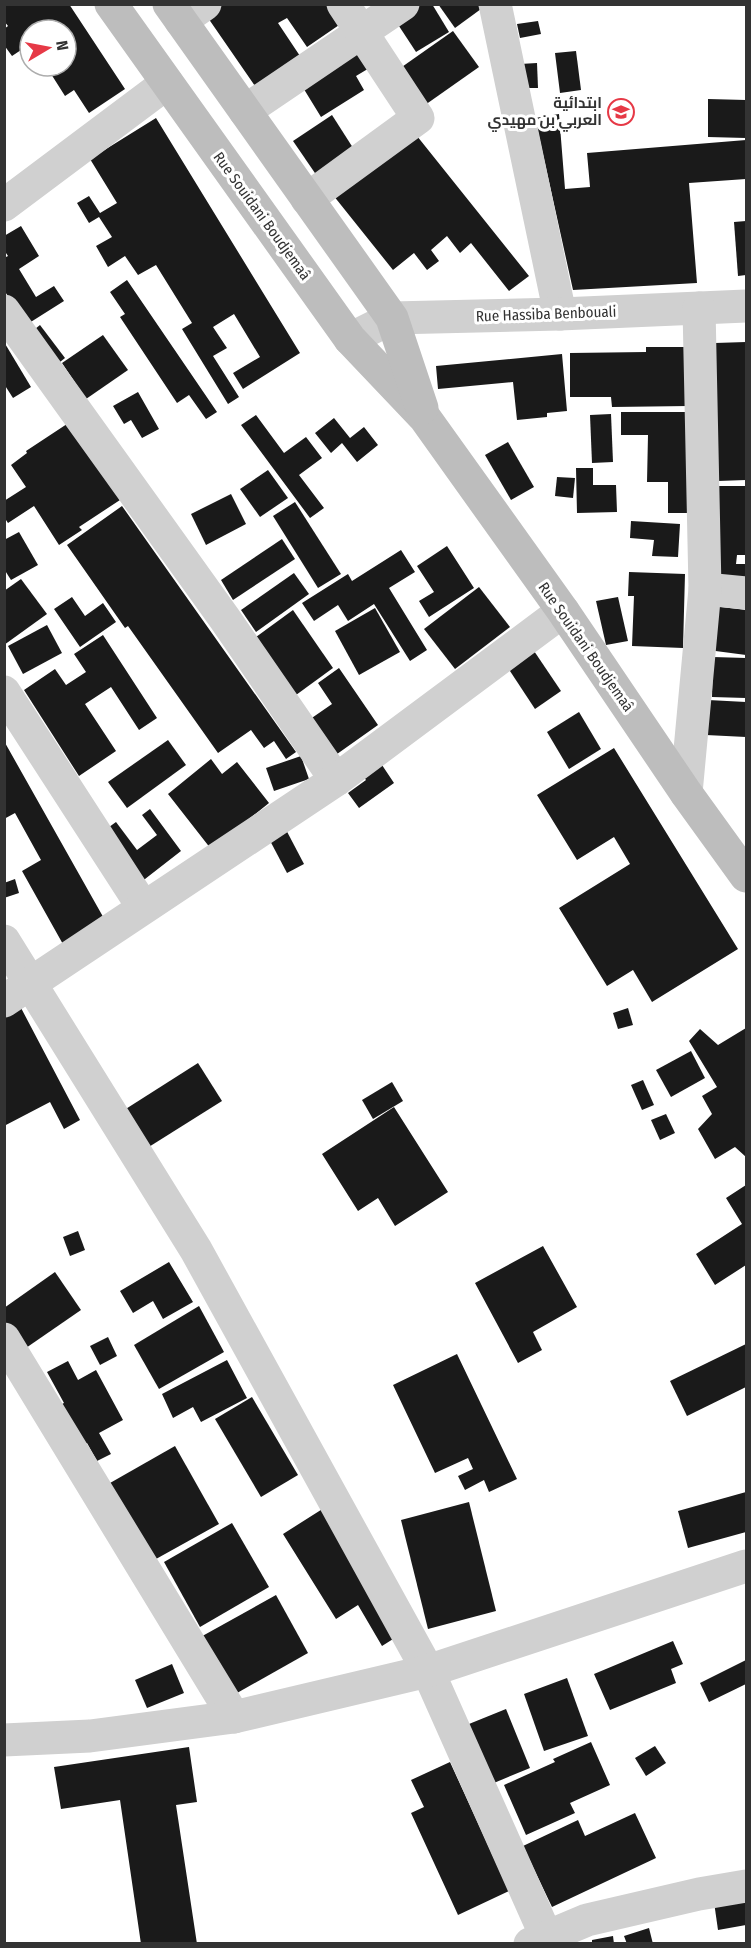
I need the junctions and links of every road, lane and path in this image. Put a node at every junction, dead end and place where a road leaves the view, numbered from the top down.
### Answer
1 (111, 4) edge
2 (343, 4) edge
3 (403, 4) edge
4 (495, 4) edge
5 (185, 10) edge
6 (362, 33) junction
7 (167, 83) junction
8 (245, 111) junction
9 (307, 199) junction
10 (4, 205) edge
11 (747, 306) edge
12 (699, 308) junction
13 (4, 311) edge
14 (560, 314) junction
15 (392, 318) junction
16 (350, 339) junction
17 (425, 418) junction
18 (705, 589) junction
19 (747, 593) edge
20 (563, 612) junction
21 (4, 692) edge
22 (336, 780) junction
23 (686, 793) junction
24 (747, 876) edge
25 (143, 907) junction
26 (4, 941) edge
27 (18, 992) edge
28 (8, 1352) edge
29 (747, 1566) edge
30 (428, 1671) junction
31 (234, 1717) junction
32 (4, 1740) edge
33 (747, 1886) edge
34 (538, 1940) edge

1 - 7 main road, Rue Souidani Boudjemaâ
2 - 6 street
3 - 6 street
4 - 14 street
5 - 8 main road, Rue Souidani Boudjemaâ
6 - 8 street
6 - 9 street
7 - 10 street
7 - 16 main road, Rue Souidani Boudjemaâ
8 - 9 main road, Rue Souidani Boudjemaâ
9 - 15 main road, Rue Souidani Boudjemaâ
11 - 12 street, Rue Hassiba Benbouali
12 - 14 street, Rue Hassiba Benbouali
12 - 18 street
13 - 22 street
14 - 15 street, Rue Hassiba Benbouali
15 - 16 street, Rue Hassiba Benbouali
15 - 17 main road, Rue Souidani Boudjemaâ
16 - 17 main road, Rue Souidani Boudjemaâ
17 - 20 main road, Rue Souidani Boudjemaâ
18 - 19 street
18 - 23 street
20 - 22 street
20 - 23 main road, Rue Souidani Boudjemaâ
21 - 25 street
22 - 25 street
23 - 24 main road, Rue Souidani Boudjemaâ
25 - 27 street
26 - 27 street
27 - 30 street
28 - 31 street
29 - 30 street
30 - 31 street
30 - 34 street
31 - 32 street
33 - 34 street

